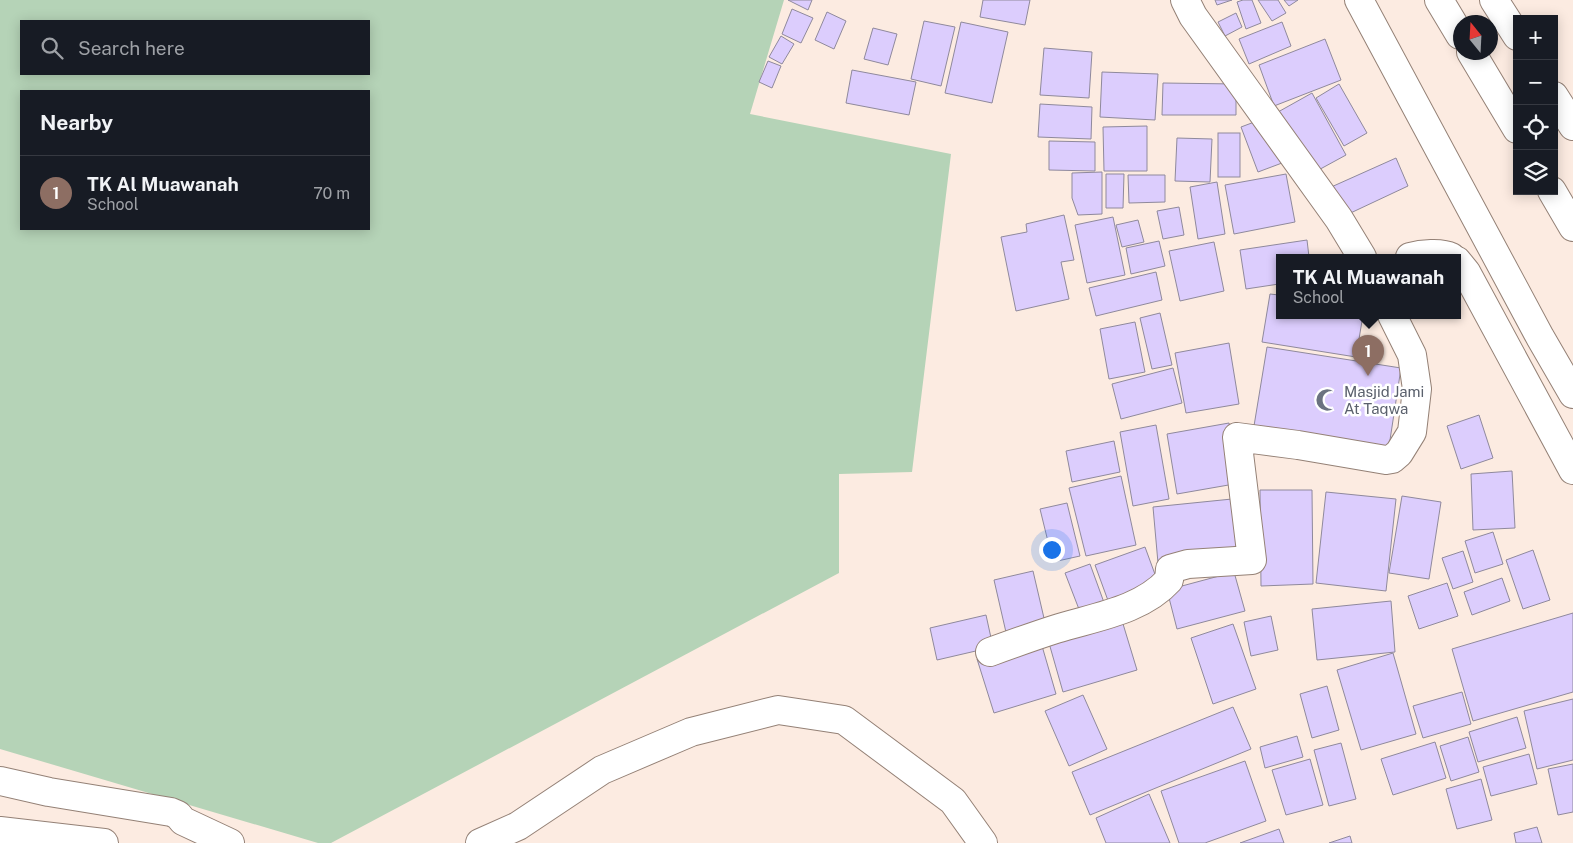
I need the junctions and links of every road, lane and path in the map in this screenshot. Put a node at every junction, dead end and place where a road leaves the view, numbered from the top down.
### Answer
1 (1186, 0) edge
2 (1359, 0) edge
3 (1439, 0) edge
4 (1494, 0) edge
5 (1453, 23) edge
6 (1513, 30) edge
7 (1476, 60) edge
8 (1558, 102) edge
9 (1513, 122) edge
10 (1573, 126) edge
11 (1554, 195) edge
12 (1573, 227) edge
13 (1360, 254) edge
14 (1461, 266) edge
15 (1394, 319) edge
16 (1573, 394) edge
17 (1573, 470) edge
18 (990, 652) dead end
19 (0, 781) edge
20 (0, 831) edge
21 (104, 843) edge
22 (230, 843) edge
23 (480, 843) edge
24 (983, 843) edge

1 - 13 main road
2 - 16 main road
3 - 5 main road
4 - 6 main road
7 - 9 main road
8 - 10 main road
11 - 12 main road
14 - 17 main road
15 - 18 main road
19 - 22 main road
20 - 21 main road
23 - 24 main road

